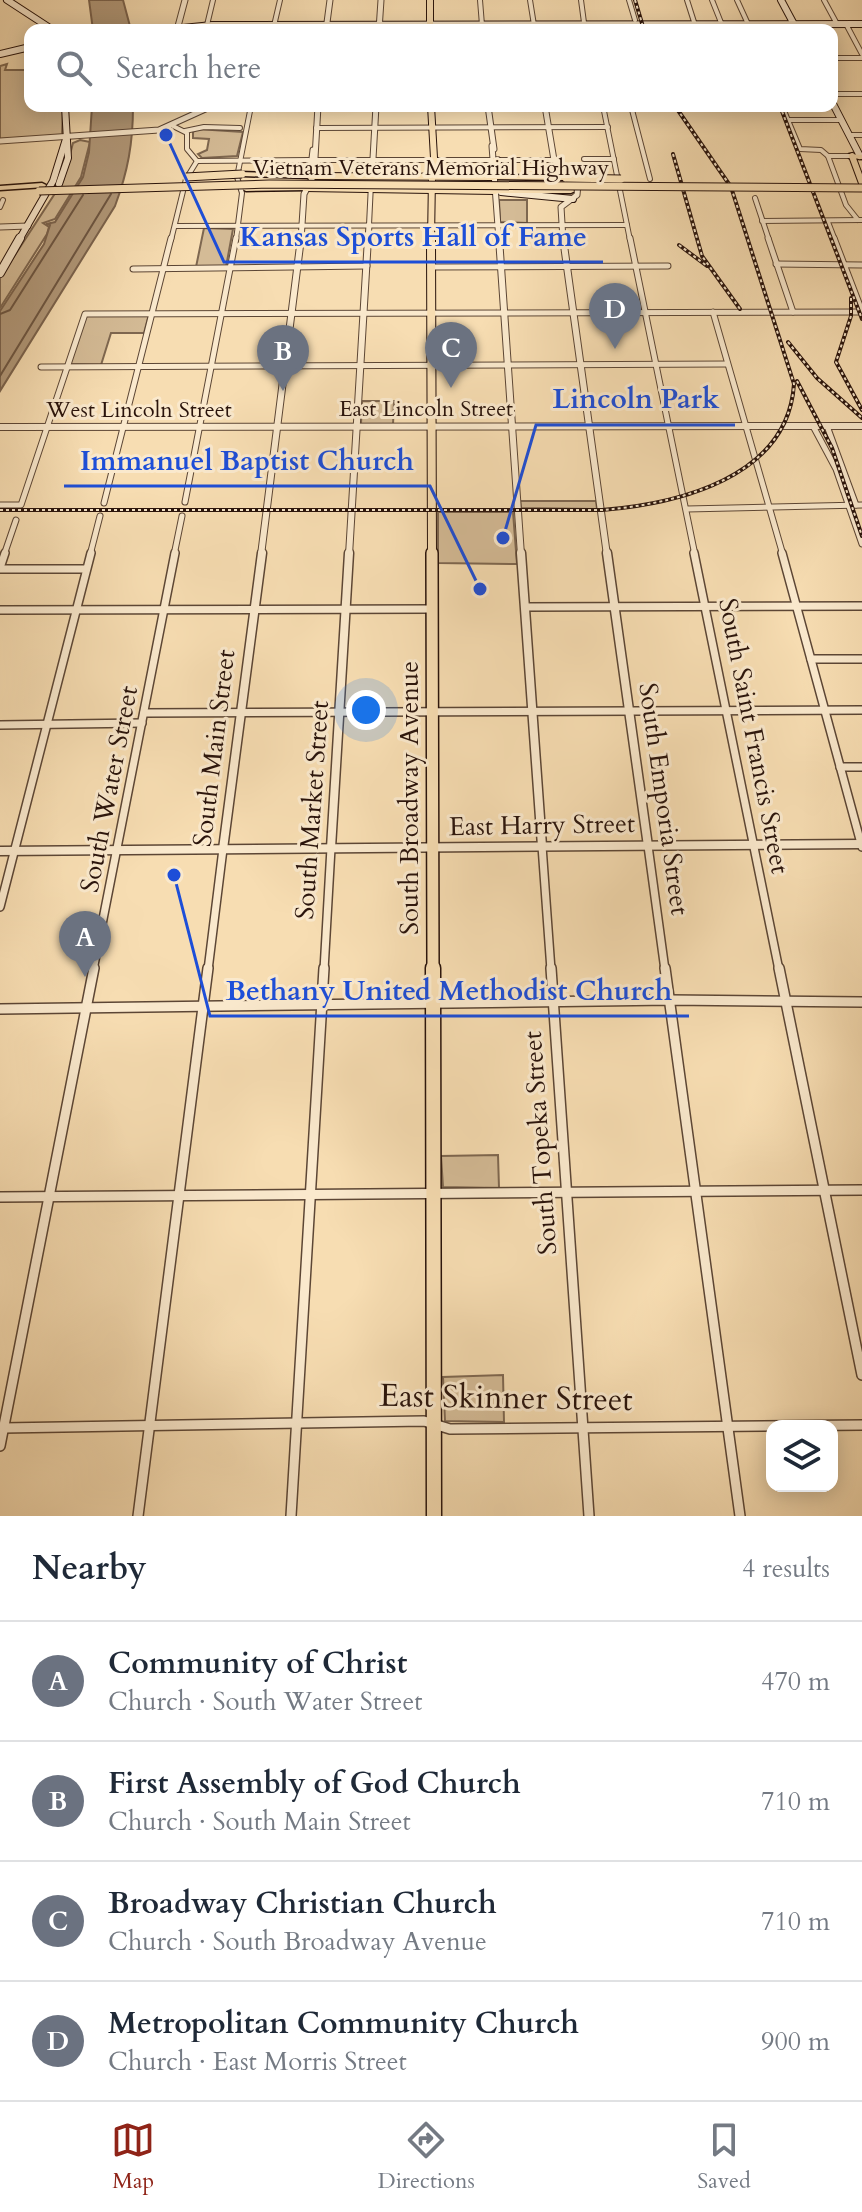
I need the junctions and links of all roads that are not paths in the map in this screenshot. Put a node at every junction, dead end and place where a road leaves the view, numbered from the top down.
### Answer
1 (185, 0) edge
2 (213, 0) edge
3 (280, 0) edge
4 (330, 0) edge
5 (381, 0) edge
6 (430, 0) edge
7 (480, 0) edge
8 (530, 0) edge
9 (581, 0) edge
10 (629, 0) edge
11 (687, 0) edge
12 (712, 0) edge
13 (737, 0) edge
14 (781, 0) edge
15 (824, 0) edge
16 (2, 2) edge
17 (635, 20) dead end
18 (35, 24) edge
19 (42, 24) edge
20 (180, 24) edge
21 (207, 24) edge
22 (275, 24) edge
23 (327, 24) edge
24 (380, 24) edge
25 (430, 24) edge
26 (482, 24) edge
27 (533, 24) edge
28 (585, 24) edge
29 (696, 24) edge
30 (722, 24) edge
31 (748, 24) edge
32 (794, 24) edge
33 (837, 24) joint
34 (846, 24) junction
35 (862, 24) edge
36 (24, 48) edge
37 (0, 54) edge
38 (862, 56) edge
39 (838, 58) edge
40 (838, 94) edge
41 (862, 94) edge
42 (65, 112) edge
43 (200, 112) edge
44 (249, 112) edge
45 (317, 112) edge
46 (376, 112) edge
47 (431, 112) edge
48 (489, 112) edge
49 (546, 112) edge
50 (604, 112) edge
51 (633, 112) edge
52 (785, 112) edge
53 (837, 112) edge
54 (788, 120) junction
55 (841, 120) junction
56 (173, 126) junction
57 (608, 127) junction
58 (243, 128) junction
59 (316, 128) junction
60 (375, 128) junction
61 (431, 128) junction
62 (490, 128) junction
63 (549, 128) junction
64 (185, 131) junction
65 (849, 135) junction
66 (862, 135) edge
67 (66, 139) junction
68 (0, 141) edge
69 (860, 155) edge
70 (828, 156) junction
71 (312, 159) junction
72 (584, 159) dead end
73 (614, 159) junction
74 (239, 160) junction
75 (432, 160) junction
76 (494, 160) junction
77 (554, 160) junction
78 (197, 161) junction
79 (372, 168) junction
80 (291, 176) junction
81 (310, 176) junction
82 (337, 176) junction
83 (432, 177) junction
84 (493, 177) junction
85 (509, 177) junction
86 (650, 179) dead end
87 (116, 182) junction
88 (693, 185) junction
89 (862, 185) edge
90 (41, 188) junction
91 (94, 188) junction
92 (371, 189) junction
93 (432, 190) junction
94 (304, 191) junction
95 (495, 191) junction
96 (1, 194) edge
97 (572, 195) junction
98 (755, 198) dead end
99 (0, 207) edge
100 (860, 220) edge
101 (762, 221) junction
102 (828, 222) junction
103 (561, 224) junction
104 (29, 225) junction
105 (369, 225) junction
106 (431, 225) junction
107 (497, 225) junction
108 (627, 225) junction
109 (175, 226) junction
110 (237, 226) junction
111 (303, 226) junction
112 (0, 227) edge
113 (776, 264) junction
114 (844, 265) junction
115 (862, 265) edge
116 (367, 266) junction
117 (500, 266) junction
118 (567, 266) junction
119 (635, 266) junction
120 (668, 266) dead end
121 (299, 267) junction
122 (431, 267) junction
123 (163, 268) junction
124 (231, 268) junction
125 (133, 269) dead end
126 (0, 273) edge
127 (153, 312) junction
128 (645, 312) junction
129 (713, 312) junction
130 (793, 312) junction
131 (862, 312) edge
132 (222, 313) junction
133 (503, 313) junction
134 (574, 313) junction
135 (293, 315) junction
136 (364, 315) junction
137 (431, 315) junction
138 (655, 364) junction
139 (727, 364) junction
140 (507, 365) junction
141 (581, 365) junction
142 (66, 366) junction
143 (431, 366) junction
144 (41, 367) dead end
145 (139, 367) junction
146 (211, 367) junction
147 (286, 367) junction
148 (361, 367) junction
149 (746, 426) junction
150 (813, 426) junction
151 (827, 426) junction
152 (862, 426) edge
153 (0, 427) edge
154 (278, 427) junction
155 (511, 427) junction
156 (589, 427) junction
157 (668, 427) junction
158 (46, 428) junction
159 (123, 428) junction
160 (200, 428) junction
161 (357, 428) junction
162 (433, 428) junction
163 (185, 502) dead end
164 (104, 503) dead end
165 (0, 505) edge
166 (856, 505) edge
167 (770, 507) junction
168 (687, 509) junction
169 (100, 516) dead end
170 (182, 516) dead end
171 (16, 520) dead end
172 (862, 544) edge
173 (0, 569) edge
174 (86, 569) junction
175 (707, 606) junction
176 (797, 606) junction
177 (862, 606) edge
178 (525, 607) junction
179 (616, 607) junction
180 (165, 608) junction
181 (255, 608) junction
182 (346, 608) junction
183 (76, 609) junction
184 (432, 609) junction
185 (0, 610) edge
186 (811, 659) junction
187 (862, 659) edge
188 (727, 709) junction
189 (532, 710) junction
190 (631, 710) junction
191 (825, 710) junction
192 (862, 710) edge
193 (340, 712) junction
194 (432, 712) junction
195 (241, 713) junction
196 (143, 718) junction
197 (46, 724) junction
198 (0, 725) edge
199 (840, 767) junction
200 (862, 767) edge
201 (755, 845) junction
202 (862, 845) edge
203 (542, 846) junction
204 (648, 846) junction
205 (331, 848) junction
206 (433, 848) junction
207 (223, 849) junction
208 (14, 850) junction
209 (118, 850) junction
210 (0, 851) edge
211 (0, 907) edge
212 (670, 1000) junction
213 (552, 1001) junction
214 (787, 1002) junction
215 (862, 1002) edge
216 (433, 1005) junction
217 (322, 1006) junction
218 (203, 1007) junction
219 (87, 1008) junction
220 (0, 1009) edge
221 (862, 1190) edge
222 (825, 1191) junction
223 (311, 1192) junction
224 (434, 1192) junction
225 (565, 1192) junction
226 (697, 1192) junction
227 (180, 1195) junction
228 (0, 1197) edge
229 (49, 1197) junction
230 (862, 1375) edge
231 (297, 1423) junction
232 (862, 1425) edge
233 (150, 1426) junction
234 (434, 1426) junction
235 (728, 1426) junction
236 (2, 1428) edge
237 (583, 1428) junction
238 (0, 1446) edge
239 (138, 1516) edge
240 (291, 1516) edge
241 (434, 1516) edge
242 (589, 1516) edge
243 (740, 1516) edge

1 - 20 street
2 - 21 street
3 - 22 street
4 - 23 street
5 - 24 street
6 - 25 main road
7 - 26 street
8 - 27 street
9 - 28 street
10 - 17 street
11 - 29 street
12 - 30 street
13 - 31 street
14 - 32 main road
15 - 33 street
16 - 18 main road
16 - 19 main road
33 - 34 main road
34 - 35 main road
34 - 38 street
36 - 37 main road
38 - 39 street
40 - 41 street
42 - 67 main road
43 - 56 street
44 - 58 street
45 - 59 street, South Main Street
46 - 60 street, South Market Street
47 - 61 main road, South Broadway Avenue
48 - 62 street, South Topeka Street
49 - 63 street
50 - 57 street, South Saint Francis Street
51 - 86 street
52 - 54 street
53 - 55 main road
54 - 55 street
54 - 70 street
55 - 65 main road
56 - 64 street
56 - 67 street
57 - 63 street
57 - 73 street, South Saint Francis Street
58 - 64 street
58 - 74 street
59 - 60 street
59 - 71 street, South Main Street
60 - 61 street
60 - 79 street, South Market Street
61 - 62 street
61 - 75 main road, South Broadway Avenue
62 - 63 street
62 - 76 street, South Topeka Street
63 - 77 street
64 - 78 street
65 - 66 street
65 - 69 main road
67 - 68 street
67 - 104 main road
69 - 70 street
69 - 89 main road
70 - 100 street
71 - 74 street
71 - 79 street
71 - 80 highway
71 - 81 street, South Main Street
71 - 82 main road
72 - 73 street
73 - 108 street, South Saint Francis Street
74 - 78 street
74 - 110 street
75 - 76 street
75 - 79 street
75 - 83 main road, South Broadway Avenue
76 - 77 street
76 - 84 street, South Topeka Street
76 - 85 highway
77 - 97 street
78 - 109 street
79 - 82 main road
79 - 83 main road
79 - 92 street, South Market Street
80 - 81 highway
80 - 87 highway, bridge
81 - 82 main road
81 - 94 street, South Main Street
83 - 84 main road
83 - 93 main road, South Broadway Avenue
84 - 85 highway
84 - 95 street, South Topeka Street
85 - 88 highway, bridge
87 - 88 highway, Vietnam Veterans Memorial Highway, bridge
87 - 90 highway, Vietnam Veterans Memorial Highway
88 - 89 highway, Vietnam Veterans Memorial Highway, bridge
88 - 91 highway, Vietnam Veterans Memorial Highway, bridge
88 - 97 highway, bridge
90 - 91 highway, Vietnam Veterans Memorial Highway, bridge
90 - 96 highway, Vietnam Veterans Memorial Highway
91 - 94 highway, bridge
92 - 93 main road
92 - 94 main road
92 - 105 street, South Market Street
93 - 95 main road
93 - 106 main road, South Broadway Avenue
94 - 111 street, South Main Street
95 - 97 highway
95 - 107 street, South Topeka Street
96 - 99 street
97 - 103 street
98 - 101 street
100 - 102 street
101 - 102 street
101 - 113 street
102 - 114 street
103 - 107 street
103 - 108 street
103 - 118 street, South Emporia Street
104 - 112 street
104 - 126 main road
105 - 106 street
105 - 111 street
105 - 116 street, South Market Street
106 - 107 street
106 - 122 main road, South Broadway Avenue
107 - 117 street, South Topeka Street
108 - 119 street, South Saint Francis Street
109 - 110 street
109 - 123 street
110 - 111 street
110 - 124 street
111 - 121 street, South Main Street
113 - 114 street
113 - 130 street
114 - 115 street
114 - 131 street
116 - 121 street
116 - 136 street, South Market Street
117 - 118 street
117 - 122 street
117 - 133 street, South Topeka Street
118 - 119 street
118 - 134 street, South Emporia Street
119 - 120 street
119 - 128 street, South Saint Francis Street
121 - 124 street
121 - 135 street, South Main Street
122 - 137 main road, South Broadway Avenue
123 - 124 street
123 - 125 street
123 - 127 street
124 - 132 street
127 - 132 street
127 - 142 street
127 - 145 street
128 - 129 street
128 - 134 street
128 - 138 street, South Saint Francis Street
129 - 130 street
129 - 139 street
130 - 131 street
132 - 135 street
132 - 146 street
133 - 134 street
133 - 137 street
133 - 140 street, South Topeka Street
134 - 141 street, South Emporia Street
135 - 136 street
135 - 147 street, South Main Street
136 - 137 street
136 - 148 street, South Market Street
137 - 143 main road, South Broadway Avenue
138 - 139 street
138 - 141 street
138 - 157 street, South Saint Francis Street
139 - 149 street
140 - 141 street
140 - 143 street
140 - 155 street, South Topeka Street
141 - 156 street, South Emporia Street
142 - 144 street
142 - 145 street
142 - 158 street
143 - 148 street
143 - 162 main road, South Broadway Avenue
145 - 146 street
145 - 159 street
146 - 147 street
146 - 160 street
147 - 148 street
147 - 154 street, South Main Street
148 - 161 street, South Market Street
149 - 150 street, East Lincoln Street
149 - 157 street, East Lincoln Street
149 - 167 street
150 - 151 street, East Lincoln Street
150 - 166 street
151 - 152 street, East Lincoln Street
151 - 166 street
153 - 158 street, West Lincoln Street
154 - 160 street, West Lincoln Street
154 - 161 street, East Lincoln Street
154 - 181 street, South Main Street
155 - 156 street, East Lincoln Street
155 - 162 street, East Lincoln Street
155 - 178 street, South Topeka Street
156 - 157 street, East Lincoln Street
156 - 179 street, South Emporia Street
157 - 168 street, South Saint Francis Street
158 - 159 street, West Lincoln Street
158 - 165 street
159 - 160 street, West Lincoln Street
159 - 164 street
160 - 163 street
161 - 162 street, East Lincoln Street
161 - 182 street, South Market Street
162 - 184 main road, South Broadway Avenue
166 - 167 street
166 - 172 street
167 - 168 street
167 - 176 street
168 - 175 street, South Saint Francis Street
169 - 174 street
170 - 180 street, South Water Street
171 - 173 street
173 - 174 street
174 - 183 street
175 - 176 street
175 - 179 street
175 - 188 street, South Saint Francis Street
176 - 177 street
176 - 186 street
178 - 179 street
178 - 189 street, South Topeka Street
179 - 190 street, South Emporia Street
180 - 181 street
180 - 183 street
180 - 196 street, South Water Street
181 - 182 street
181 - 195 street, South Main Street
182 - 184 street
182 - 193 street, South Market Street
183 - 185 street
183 - 197 street
184 - 194 main road, South Broadway Avenue
186 - 187 street
186 - 191 street
188 - 190 street
188 - 191 street
188 - 201 street, South Saint Francis Street
189 - 190 street
189 - 194 street
189 - 203 street, South Topeka Street
190 - 204 street, South Emporia Street
191 - 192 street
191 - 199 street
193 - 194 street
193 - 195 street
193 - 205 street, South Market Street
194 - 206 main road, South Broadway Avenue
195 - 196 street
195 - 207 street, South Main Street
196 - 197 street
196 - 209 street, South Water Street
197 - 198 street
197 - 208 street
199 - 200 street
199 - 202 street
201 - 202 street, East Harry Street
201 - 204 street, East Harry Street
201 - 214 street, South Saint Francis Street
203 - 204 street, East Harry Street
203 - 206 street, East Harry Street
203 - 213 street, South Topeka Street
204 - 212 street, South Emporia Street
205 - 206 street, East Harry Street
205 - 207 street, East Harry Street
205 - 217 street, South Market Street
206 - 216 main road, South Broadway Avenue
207 - 209 street, East Harry Street
207 - 218 street, South Main Street
208 - 209 street, East Harry Street
208 - 210 street, East Harry Street
208 - 211 street
209 - 219 street, South Water Street
212 - 213 street
212 - 214 street
212 - 226 street, South Emporia Street
213 - 216 street
213 - 225 street, South Topeka Street
214 - 215 street
214 - 222 street, South Saint Francis Street
216 - 217 street
216 - 224 main road, South Broadway Avenue
217 - 218 street
217 - 223 street, South Market Street
218 - 219 street
218 - 227 street, South Main Street
219 - 220 street
219 - 229 street, South Water Street
221 - 222 street
222 - 226 street
222 - 230 street, South Saint Francis Street
223 - 224 street
223 - 227 street
223 - 231 street, South Market Street
224 - 225 street
224 - 234 main road, South Broadway Avenue
225 - 226 street
225 - 237 street, South Topeka Street
226 - 235 street, South Emporia Street
227 - 229 street
227 - 233 street, South Main Street
228 - 229 street
229 - 236 street, South Water Street
231 - 233 street, East Skinner Street
231 - 234 street, East Skinner Street
231 - 240 street, South Market Street
232 - 235 street, East Skinner Street
233 - 236 street, East Skinner Street
233 - 239 street, South Main Street
234 - 237 street, East Skinner Street
234 - 241 main road, South Broadway Avenue
235 - 237 street, East Skinner Street
235 - 243 street, South Emporia Street
236 - 238 street, South Water Street
237 - 242 street, South Topeka Street

